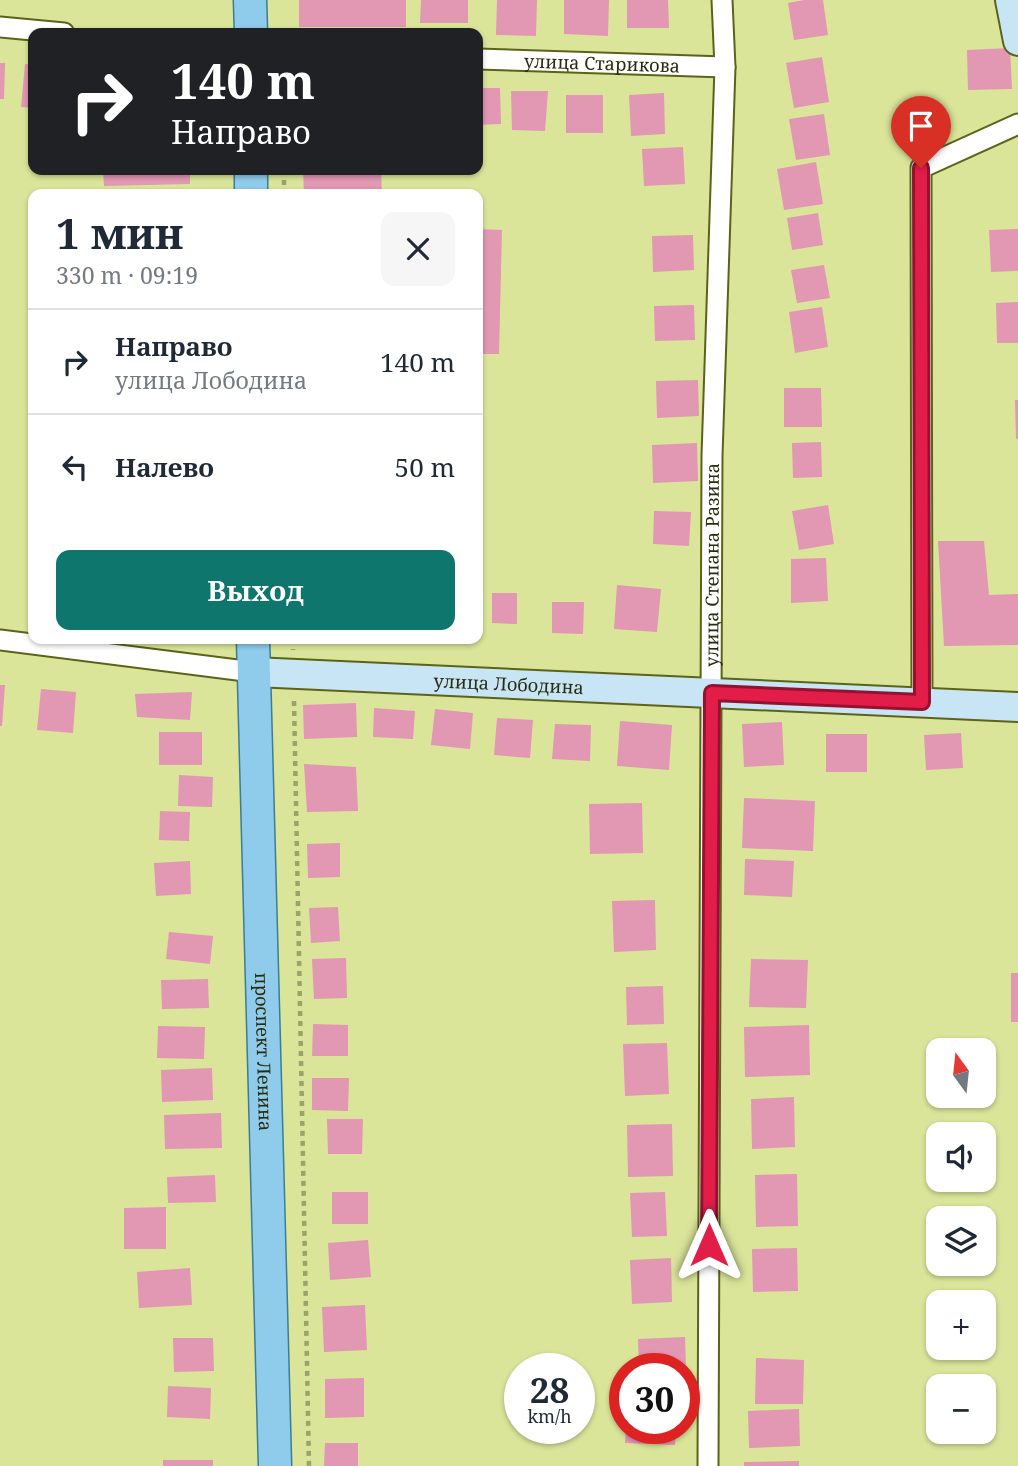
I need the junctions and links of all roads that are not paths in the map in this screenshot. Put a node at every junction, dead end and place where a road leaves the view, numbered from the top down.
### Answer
1 (250, 0) edge
2 (722, 0) edge
3 (1010, 0) edge
4 (0, 27) edge
5 (251, 28) edge
6 (28, 30) edge
7 (1018, 41) edge
8 (483, 59) edge
9 (725, 68) junction
10 (1018, 124) edge
11 (0, 640) edge
12 (28, 644) edge
13 (32, 644) edge
14 (253, 644) edge
15 (253, 672) junction
16 (712, 693) junction
17 (922, 702) junction
18 (1018, 707) edge
19 (275, 1466) edge
20 (708, 1466) edge

1 - 5 main road
2 - 9 street, улица Степана Разина
3 - 7 street
4 - 6 street
8 - 9 street, улица Старикова
9 - 16 street, улица Степана Разина
10 - 17 street
11 - 12 street, улица Лободина
13 - 15 street, улица Лободина
14 - 15 main road, проспект Ленина
15 - 16 street, улица Лободина
15 - 19 main road, проспект Ленина
16 - 17 street, улица Лободина
16 - 20 street, улица Степана Разина
17 - 18 street, улица Лободина

